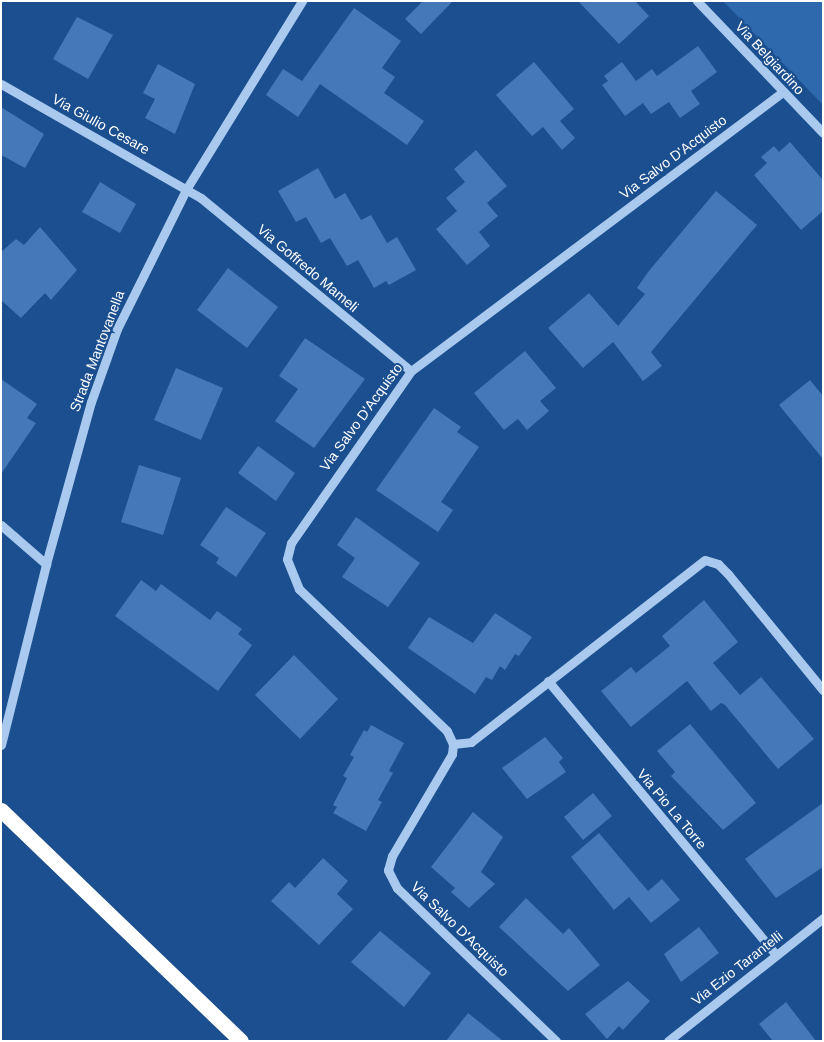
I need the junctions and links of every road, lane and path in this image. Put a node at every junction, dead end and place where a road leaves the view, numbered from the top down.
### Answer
1 (302, 1) edge
2 (697, 1) edge
3 (1, 84) edge
4 (782, 92) junction
5 (823, 133) edge
6 (186, 188) junction
7 (411, 371) junction
8 (1, 525) edge
9 (46, 564) junction
10 (548, 681) junction
11 (823, 690) edge
12 (453, 744) junction
13 (1, 745) edge
14 (1, 810) edge
15 (823, 918) edge
16 (776, 955) junction
17 (241, 1041) edge
18 (556, 1041) edge
19 (668, 1041) edge

1 - 6 street, Strada Mantovanella
2 - 4 street, Via Belgiardino
3 - 6 street, Via Giulio Cesare
4 - 5 street, Via Belgiardino
4 - 7 street, Via Salvo D'Acquisto
6 - 7 street, Via Goffredo Mameli
6 - 9 street, Strada Mantovanella
7 - 12 street, Via Salvo D'Acquisto
8 - 9 street
9 - 13 street, Strada Mantovanella
10 - 11 street
10 - 12 street
10 - 16 street, Via Pio La Torre
12 - 18 street, Via Salvo D'Acquisto
14 - 17 highway
15 - 16 street, Via Ezio Tarantelli
16 - 19 street, Via Ezio Tarantelli

